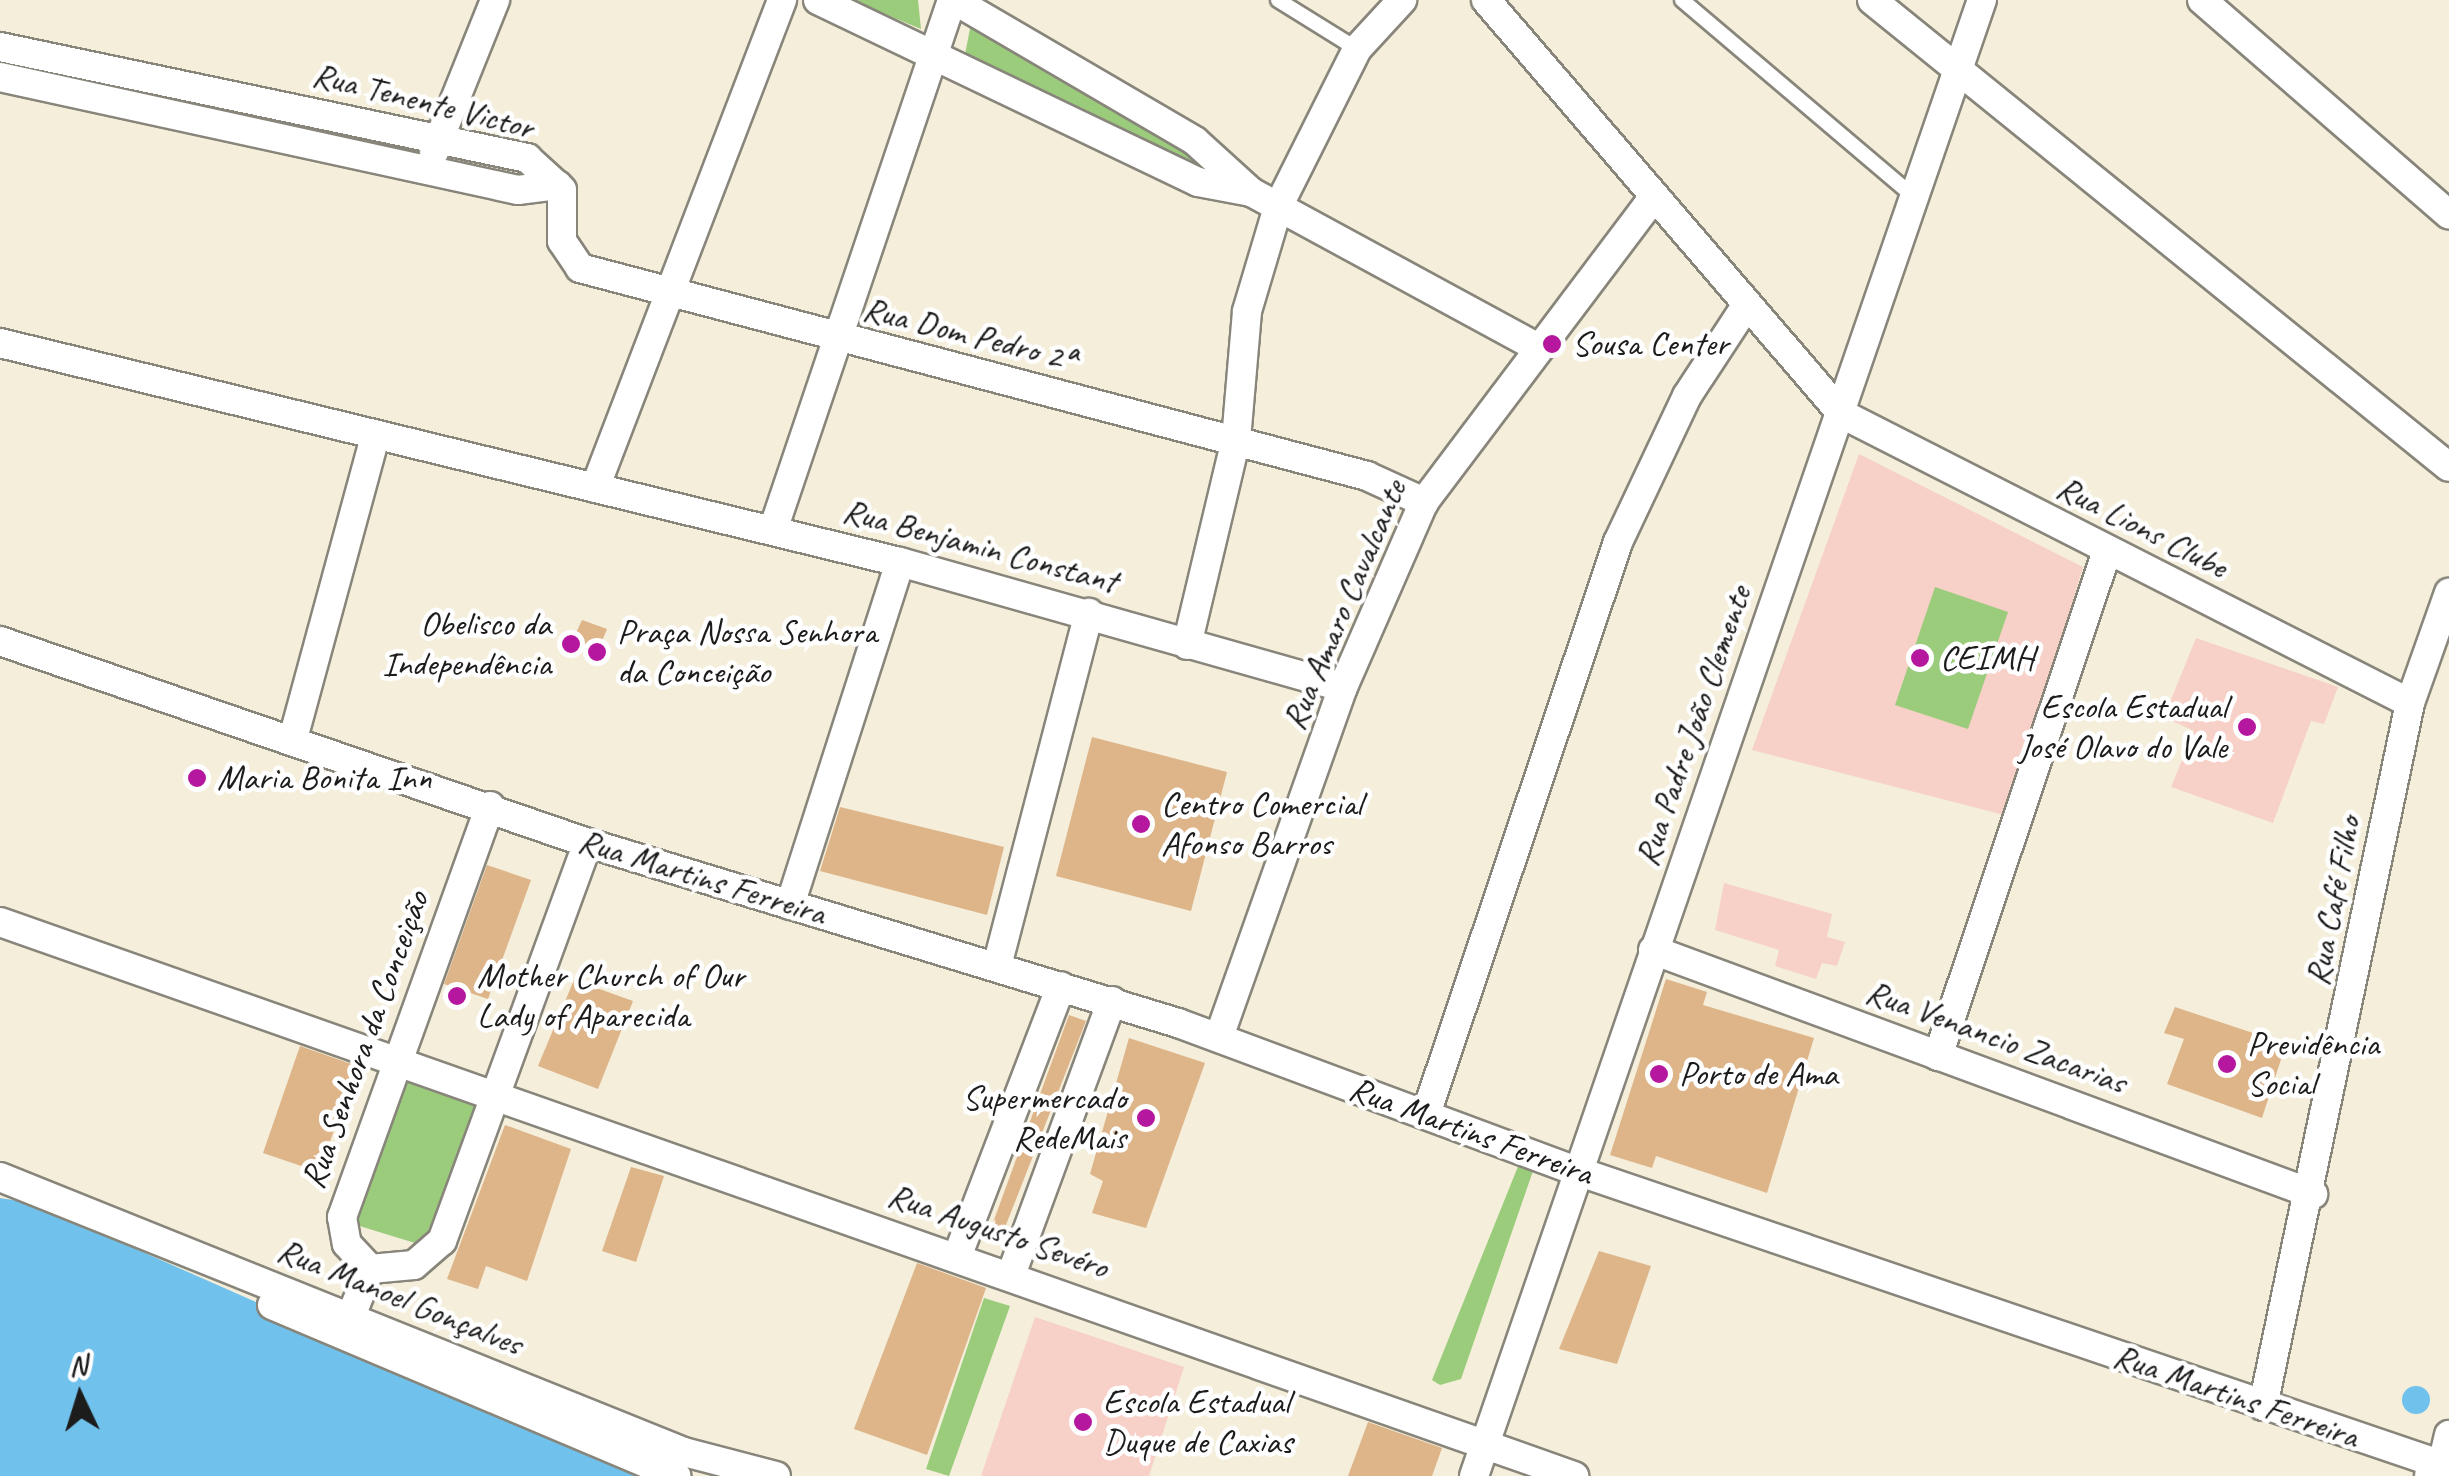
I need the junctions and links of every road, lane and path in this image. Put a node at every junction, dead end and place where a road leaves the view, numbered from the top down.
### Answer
1 (494, 0) edge
2 (782, 0) edge
3 (818, 0) edge
4 (953, 0) edge
5 (1278, 0) edge
6 (1402, 0) edge
7 (1486, 0) edge
8 (1682, 0) edge
9 (1872, 0) edge
10 (1982, 0) edge
11 (2202, 0) edge
12 (0, 46) edge
13 (1357, 49) junction
14 (936, 52) junction
15 (1958, 70) junction
16 (0, 77) edge
17 (230, 94) junction
18 (222, 127) junction
19 (438, 136) junction
20 (428, 173) junction
21 (558, 185) junction
22 (1250, 192) junction
23 (1912, 195) junction
24 (1654, 198) junction
25 (1278, 206) junction
26 (2449, 215) edge
27 (665, 294) junction
28 (1744, 309) junction
29 (834, 339) junction
30 (0, 342) edge
31 (1535, 346) junction
32 (1842, 414) junction
33 (375, 436) junction
34 (1236, 440) junction
35 (2449, 467) edge
36 (595, 488) junction
37 (1424, 502) junction
38 (773, 530) junction
39 (2107, 551) junction
40 (900, 562) junction
41 (2449, 593) edge
42 (1089, 613) junction
43 (0, 641) edge
44 (1187, 644) junction
45 (1344, 687) junction
46 (2410, 703) junction
47 (294, 735) junction
48 (490, 806) junction
49 (588, 843) junction
50 (790, 905) junction
51 (0, 922) edge
52 (1653, 950) junction
53 (996, 966) junction
54 (1061, 986) junction
55 (1112, 1002) junction
56 (1219, 1037) junction
57 (1938, 1056) junction
58 (397, 1057) junction
59 (498, 1092) junction
60 (1426, 1114) junction
61 (1574, 1170) junction
62 (0, 1177) edge
63 (0, 1188) edge
64 (2313, 1194) junction
65 (958, 1258) junction
66 (370, 1269) junction
67 (1011, 1275) junction
68 (351, 1316) junction
69 (2263, 1406) junction
70 (1486, 1440) junction
71 (2444, 1461) edge
72 (676, 1476) edge
73 (776, 1476) edge
74 (1474, 1476) edge
75 (1574, 1476) edge

1 - 19 street
2 - 27 street
3 - 14 street
4 - 14 street
4 - 22 street
5 - 13 lane
6 - 13 street
7 - 24 street, Rua Lions Clube
8 - 23 lane
9 - 15 street
10 - 15 street, Rua Padre João Clemente
11 - 26 street
12 - 17 street, Rua Tenente Victor
13 - 25 street
14 - 22 street
14 - 29 street
15 - 23 street, Rua Padre João Clemente
15 - 35 street
16 - 18 street, Rua Tenente Victor
17 - 18 street
17 - 19 street, Rua Tenente Victor
18 - 20 street, Rua Tenente Victor
19 - 20 street
19 - 21 street, Rua Tenente Victor
20 - 21 street, Rua Tenente Victor
21 - 27 street, Rua Dom Pedro 2ª
22 - 25 street
23 - 32 street, Rua Padre João Clemente
24 - 28 street, Rua Lions Clube
24 - 31 street, Rua Amaro Cavalcante
25 - 31 street
25 - 34 street
27 - 29 street, Rua Dom Pedro 2ª
27 - 36 street
28 - 32 street, Rua Lions Clube
28 - 60 street
29 - 34 street, Rua Dom Pedro 2ª
29 - 38 street
30 - 33 street, Rua Benjamin Constant
31 - 37 street, Rua Amaro Cavalcante
32 - 39 street, Rua Lions Clube
32 - 52 street, Rua Padre João Clemente
33 - 36 street, Rua Benjamin Constant
33 - 47 street
34 - 37 street, Rua Dom Pedro 2ª
34 - 44 street
36 - 38 street, Rua Benjamin Constant
37 - 45 street, Rua Amaro Cavalcante
38 - 40 street, Rua Benjamin Constant
39 - 46 street, Rua Lions Clube
39 - 57 street
40 - 42 street, Rua Benjamin Constant
40 - 50 street
41 - 46 street, Rua Café Filho
42 - 44 street, Rua Benjamin Constant
42 - 53 street
43 - 47 street, Rua Martins Ferreira
44 - 45 street, Rua Benjamin Constant
45 - 56 street, Rua Amaro Cavalcante
46 - 64 street, Rua Café Filho
47 - 48 street, Rua Martins Ferreira
48 - 49 street, Rua Martins Ferreira
48 - 58 street, Rua Senhora da Conceição
49 - 50 street, Rua Martins Ferreira
49 - 59 street
50 - 53 street, Rua Martins Ferreira
51 - 58 street, Rua Augusto Sevéro
52 - 57 street, Rua Venancio Zacarias
52 - 61 street, Rua Padre João Clemente
53 - 54 street, Rua Martins Ferreira
54 - 55 street, Rua Martins Ferreira
54 - 65 street
55 - 56 street, Rua Martins Ferreira
55 - 67 street
56 - 60 street, Rua Martins Ferreira
57 - 64 street, Rua Venancio Zacarias
58 - 59 street, Rua Augusto Sevéro
58 - 66 street, Rua Senhora da Conceição
59 - 65 street, Rua Augusto Sevéro
59 - 66 street
60 - 61 street, Rua Martins Ferreira
61 - 69 street, Rua Martins Ferreira
61 - 70 street, Rua Padre João Clemente
62 - 68 street, Rua Manoel Gonçalves
63 - 72 street
64 - 69 street, Rua Café Filho
65 - 67 street, Rua Augusto Sevéro
66 - 68 street
67 - 70 street, Rua Augusto Sevéro
68 - 73 street, Rua Manoel Gonçalves
69 - 71 street, Rua Martins Ferreira
70 - 74 street, Rua Padre João Clemente
70 - 75 street, Rua Augusto Sevéro

